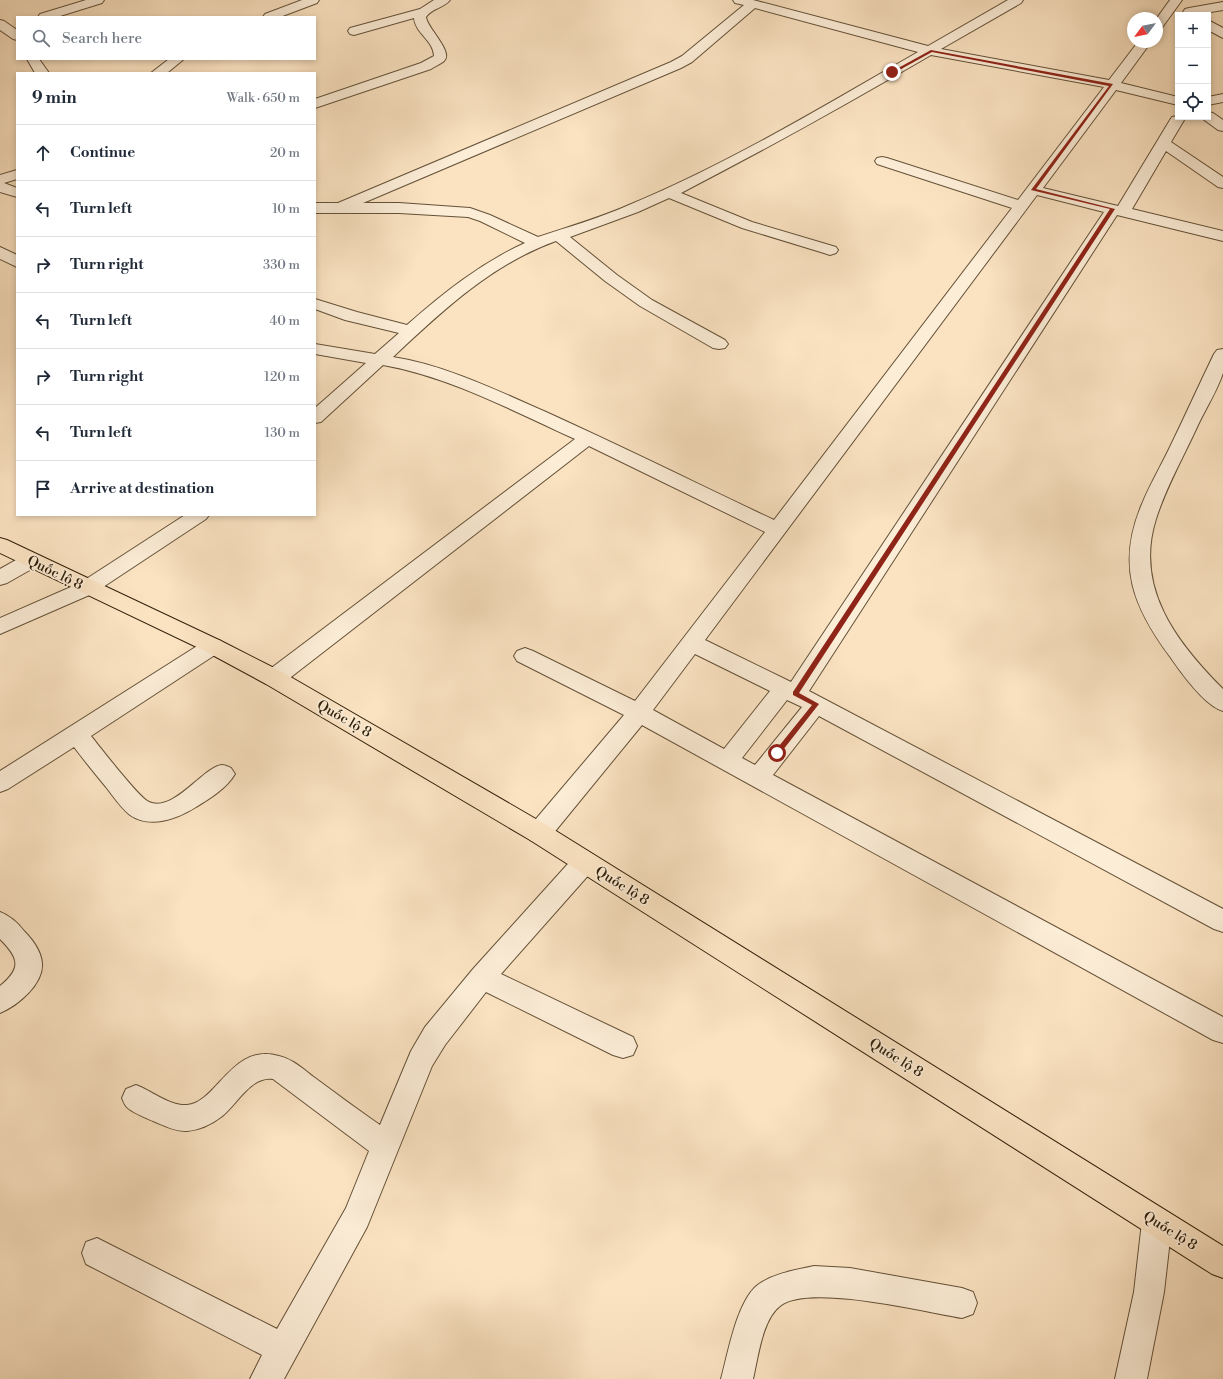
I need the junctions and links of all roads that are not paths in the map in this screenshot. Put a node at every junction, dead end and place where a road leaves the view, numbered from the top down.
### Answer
1 (98, 0) edge
2 (444, 0) edge
3 (738, 0) edge
4 (1017, 0) edge
5 (307, 1) edge
6 (1175, 2) edge
7 (752, 4) junction
8 (1223, 6) edge
9 (422, 12) junction
10 (1189, 12) edge
11 (1200, 12) edge
12 (47, 16) edge
13 (271, 16) edge
14 (1163, 18) edge
15 (8, 26) edge
16 (1211, 26) edge
17 (354, 31) dead end
18 (1223, 34) edge
19 (16, 35) edge
20 (1140, 48) edge
21 (931, 51) junction
22 (33, 60) edge
23 (177, 60) edge
24 (41, 72) edge
25 (159, 72) edge
26 (1112, 85) junction
27 (1223, 98) edge
28 (1175, 100) edge
29 (1211, 100) edge
30 (316, 104) edge
31 (1211, 118) edge
32 (1177, 120) dead end
33 (1223, 127) edge
34 (1164, 143) junction
35 (882, 161) dead end
36 (16, 174) edge
37 (0, 180) edge
38 (1223, 184) edge
39 (0, 187) edge
40 (1033, 190) junction
41 (16, 193) edge
42 (669, 193) junction
43 (1021, 206) junction
44 (316, 208) edge
45 (340, 208) junction
46 (1118, 210) junction
47 (558, 235) junction
48 (1223, 236) edge
49 (537, 243) junction
50 (830, 250) dead end
51 (316, 304) edge
52 (411, 331) junction
53 (719, 344) dead end
54 (316, 348) edge
55 (1223, 354) edge
56 (381, 359) junction
57 (316, 417) edge
58 (588, 438) junction
59 (197, 516) edge
60 (777, 530) junction
61 (0, 545) edge
62 (30, 561) junction
63 (0, 578) edge
64 (87, 588) junction
65 (0, 627) edge
66 (692, 643) junction
67 (213, 646) junction
68 (526, 656) dead end
69 (274, 678) junction
70 (790, 691) junction
71 (1223, 703) edge
72 (816, 704) junction
73 (639, 713) junction
74 (76, 734) junction
75 (727, 761) junction
76 (223, 774) dead end
77 (758, 778) junction
78 (0, 783) edge
79 (539, 833) junction
80 (584, 863) junction
81 (1223, 921) edge
82 (0, 924) edge
83 (482, 977) junction
84 (0, 1001) edge
85 (1223, 1031) edge
86 (623, 1046) dead end
87 (136, 1098) dead end
88 (385, 1146) junction
89 (1157, 1222) junction
90 (98, 1253) dead end
91 (1223, 1264) edge
92 (962, 1303) dead end
93 (283, 1348) junction
94 (266, 1379) edge
95 (737, 1379) edge
96 (1131, 1379) edge

1 - 12 street
2 - 9 street
3 - 7 street
4 - 21 street
5 - 13 street
6 - 10 street
6 - 14 street
7 - 21 street
7 - 45 street
8 - 11 street
9 - 17 street
9 - 30 street
15 - 19 street
16 - 18 street
20 - 26 street
21 - 26 street
21 - 42 street
22 - 24 street
23 - 25 street
26 - 28 street
26 - 40 street
27 - 29 street
31 - 33 street
32 - 34 street
34 - 38 street
34 - 46 street
35 - 43 street
36 - 37 street
39 - 41 street
40 - 43 street
40 - 46 street
42 - 47 street
42 - 50 street
43 - 60 street
44 - 45 street
45 - 49 street
46 - 48 street
46 - 70 street
47 - 49 street
47 - 53 street
49 - 52 street
51 - 52 street
52 - 56 street
54 - 56 street
55 - 71 street
56 - 57 street
56 - 58 street
58 - 60 street
58 - 69 street
59 - 64 street
60 - 66 street
61 - 62 highway, Quốc lộ 8
62 - 63 street
62 - 64 highway, Quốc lộ 8
64 - 65 street
64 - 67 highway, Quốc lộ 8
66 - 70 street
66 - 73 street
67 - 69 highway, Quốc lộ 8
67 - 74 street
68 - 73 street
69 - 79 highway, Quốc lộ 8
70 - 72 street
70 - 75 street
72 - 77 street
72 - 81 street
73 - 75 street
73 - 79 street
74 - 76 street
74 - 78 street
75 - 77 street
77 - 85 street
79 - 80 highway, Quốc lộ 8
80 - 83 street
80 - 89 highway, Quốc lộ 8
82 - 84 street
83 - 86 street
83 - 88 street
87 - 88 street
88 - 93 street
89 - 91 highway, Quốc lộ 8
89 - 96 street
90 - 93 street
92 - 95 street
93 - 94 street

